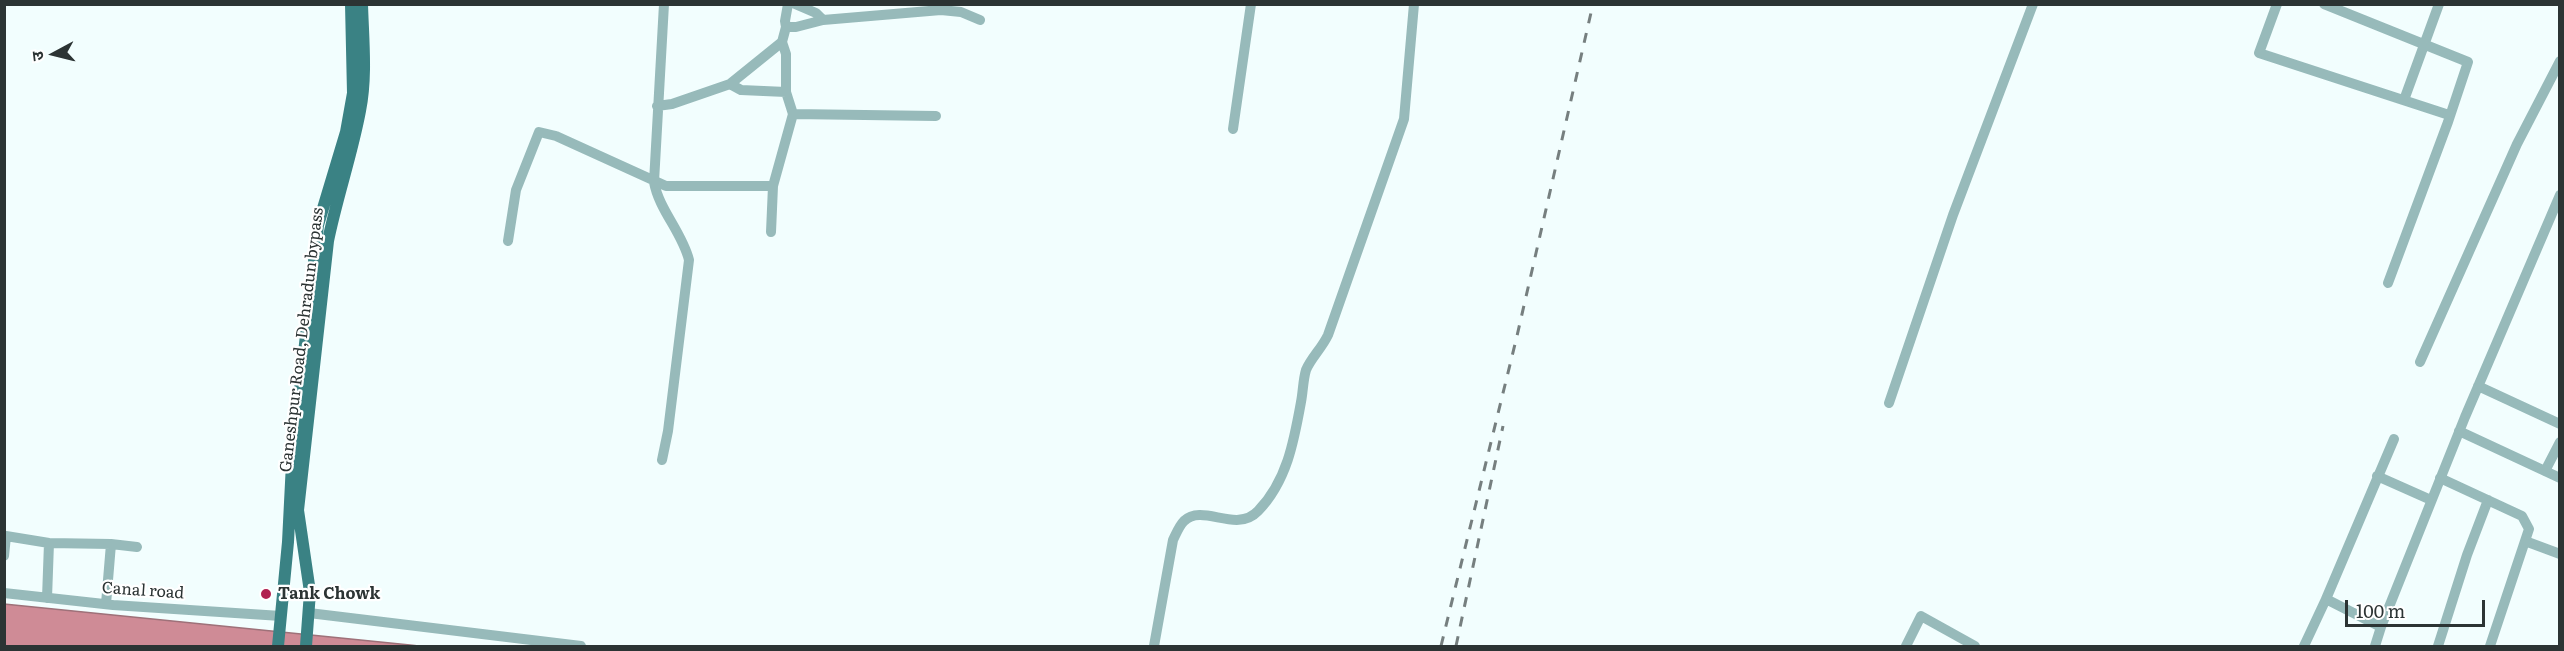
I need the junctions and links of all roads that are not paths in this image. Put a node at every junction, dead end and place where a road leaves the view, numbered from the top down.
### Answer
1 (351, 4) edge
2 (362, 4) edge
3 (664, 4) edge
4 (788, 4) edge
5 (795, 4) edge
6 (1251, 4) edge
7 (1414, 4) edge
8 (2033, 4) edge
9 (2277, 4) edge
10 (2324, 4) edge
11 (2439, 4) edge
12 (823, 20) junction
13 (980, 20) dead end
14 (786, 27) junction
15 (782, 42) junction
16 (2425, 43) junction
17 (2559, 63) edge
18 (730, 84) junction
19 (786, 92) junction
20 (2404, 100) junction
21 (657, 105) junction
22 (793, 114) junction
23 (2449, 115) junction
24 (936, 116) dead end
25 (1233, 129) dead end
26 (654, 183) junction
27 (772, 186) junction
28 (2558, 202) edge
29 (771, 232) dead end
30 (508, 241) dead end
31 (2388, 283) dead end
32 (2420, 362) dead end
33 (2478, 386) junction
34 (1889, 403) dead end
35 (2559, 424) edge
36 (2459, 431) junction
37 (2394, 439) dead end
38 (2559, 442) edge
39 (662, 460) dead end
40 (2545, 471) junction
41 (2377, 476) junction
42 (2440, 478) junction
43 (2559, 478) edge
44 (2431, 500) junction
45 (2488, 500) junction
46 (2525, 542) junction
47 (49, 543) junction
48 (111, 544) junction
49 (136, 547) dead end
50 (2559, 554) edge
51 (4, 556) edge
52 (4, 593) edge
53 (47, 598) junction
54 (2326, 599) junction
55 (106, 604) junction
56 (309, 618) junction
57 (280, 621) junction
58 (2381, 627) junction
59 (278, 646) edge
60 (306, 646) edge
61 (581, 646) edge
62 (1154, 646) edge
63 (1906, 646) edge
64 (1975, 646) edge
65 (2304, 646) edge
66 (2375, 646) edge
67 (2438, 646) edge
68 (2490, 646) edge

1 - 57 main road
2 - 56 main road, Ganeshpur Road, Dehradun bypass
3 - 21 street
4 - 14 street
5 - 12 street
6 - 25 street
7 - 62 street
8 - 34 street
9 - 20 street
10 - 16 street
11 - 16 street
12 - 13 street
12 - 14 street
14 - 15 street
15 - 18 street
15 - 19 street
16 - 20 street
16 - 23 street
17 - 32 street
18 - 19 street
18 - 21 street
19 - 22 street
20 - 23 street
21 - 26 street
22 - 24 street
22 - 27 street
23 - 31 street
26 - 27 street
26 - 30 street
26 - 39 street
27 - 29 street
28 - 33 street
33 - 35 street
33 - 36 street
36 - 40 street
36 - 42 street
37 - 41 street
38 - 40 street
40 - 43 street
41 - 44 street
41 - 54 street
42 - 44 street
42 - 45 street
44 - 58 street
45 - 46 street
45 - 67 street
46 - 50 street
46 - 68 street
47 - 48 street
47 - 51 street
47 - 53 street
48 - 49 street
48 - 55 street
52 - 53 street, Canal road
53 - 55 street, Canal road
54 - 58 street
54 - 65 street
55 - 57 street, Canal road
56 - 60 main road, Ganeshpur Road, Dehradun bypass
56 - 61 street
57 - 59 main road
58 - 66 street
63 - 64 street

